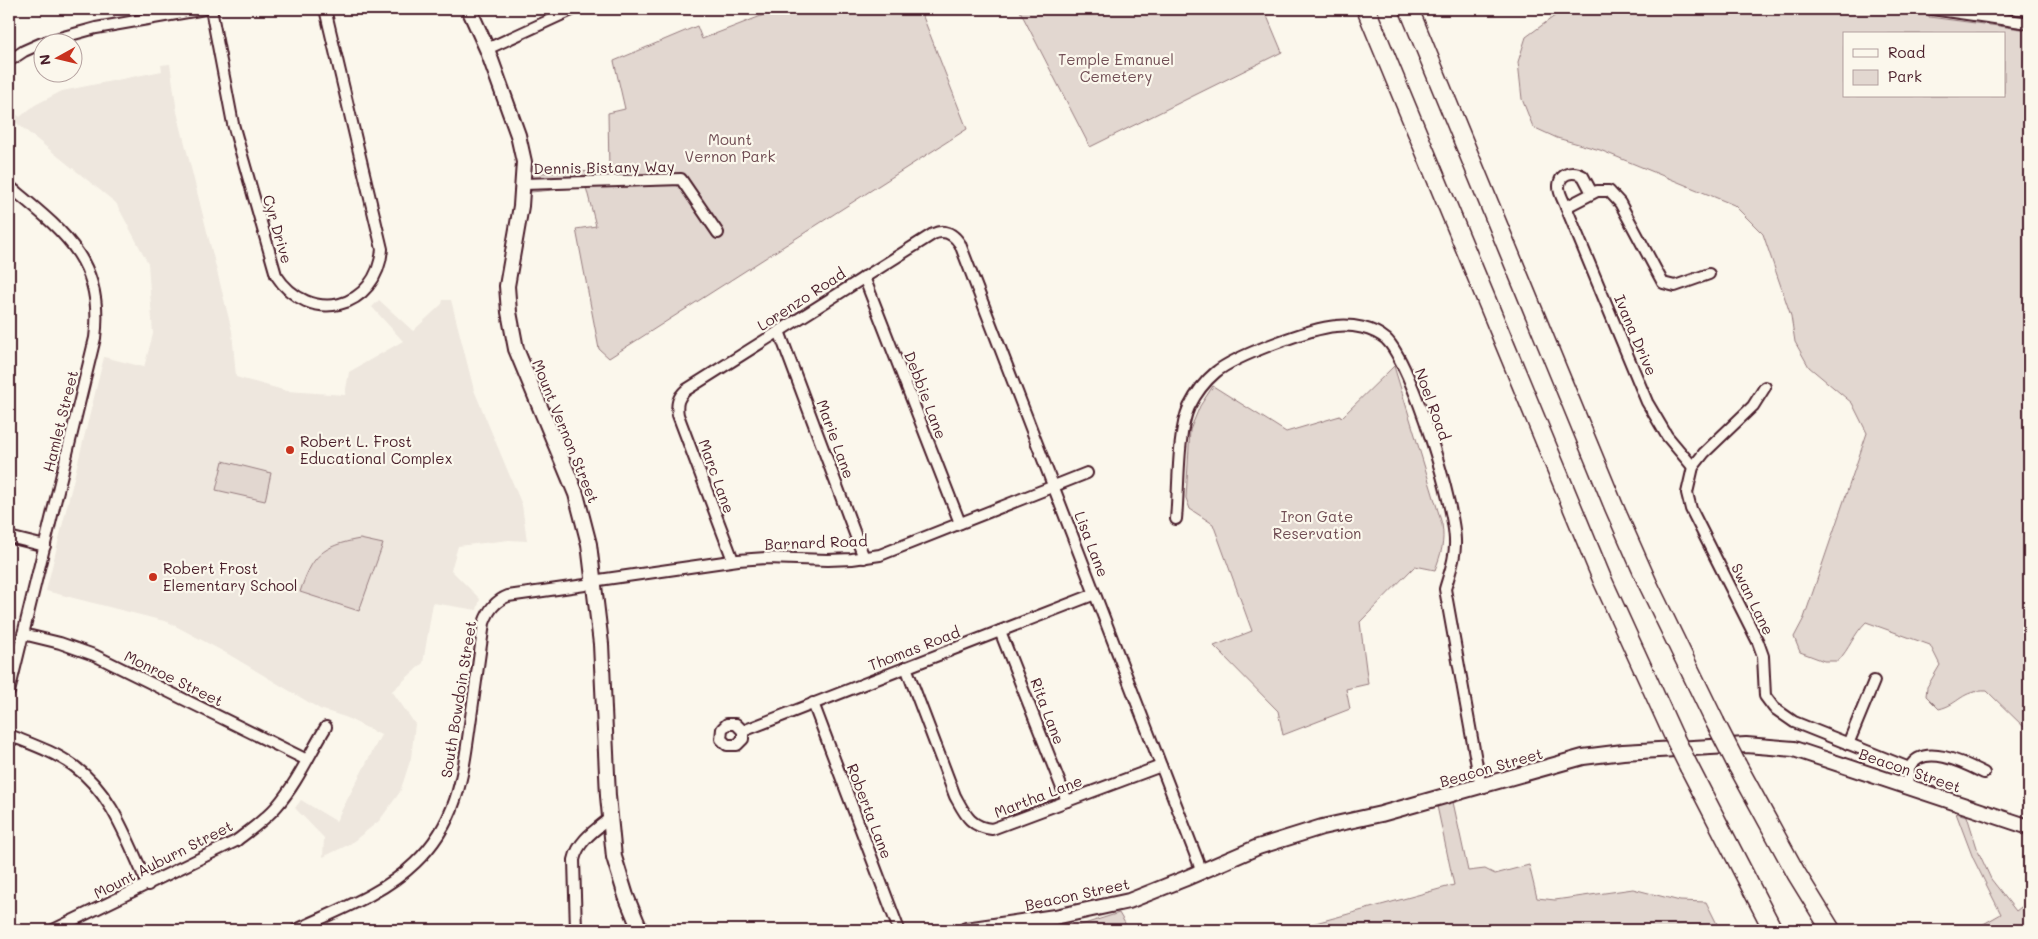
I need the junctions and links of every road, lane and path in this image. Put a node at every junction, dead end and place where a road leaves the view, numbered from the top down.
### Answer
1 (205, 9) edge
2 (211, 9) edge
3 (325, 9) edge
4 (469, 9) edge
5 (574, 9) edge
6 (1366, 9) edge
7 (1408, 9) edge
8 (1932, 9) edge
9 (1954, 10) edge
10 (2029, 23) edge
11 (82, 32) edge
12 (32, 48) edge
13 (486, 49) junction
14 (9, 61) edge
15 (524, 184) junction
16 (9, 186) edge
17 (1592, 193) junction
18 (1566, 207) junction
19 (946, 232) joint
20 (718, 233) dead end
21 (1709, 274) dead end
22 (864, 277) junction
23 (779, 331) junction
24 (1765, 387) dead end
25 (677, 402) joint
26 (1693, 467) junction
27 (1087, 474) dead end
28 (1054, 487) junction
29 (1176, 520) dead end
30 (960, 523) junction
31 (9, 537) edge
32 (45, 546) junction
33 (864, 558) junction
34 (733, 560) junction
35 (592, 581) junction
36 (1095, 594) junction
37 (497, 602) joint
38 (1000, 631) junction
39 (23, 634) junction
40 (906, 667) junction
41 (1874, 681) dead end
42 (9, 692) edge
43 (813, 703) junction
44 (326, 727) dead end
45 (743, 730) dead end
46 (9, 735) edge
47 (1848, 744) junction
48 (307, 760) junction
49 (1162, 766) junction
50 (1909, 768) junction
51 (1984, 773) dead end
52 (1907, 786) junction
53 (1481, 788) junction
54 (1067, 801) junction
55 (610, 818) junction
56 (2029, 827) edge
57 (1202, 872) junction
58 (148, 885) junction
59 (315, 926) edge
60 (53, 930) edge
61 (296, 930) edge
62 (576, 930) edge
63 (640, 930) edge
64 (899, 930) edge
65 (966, 930) edge
66 (1773, 930) edge
67 (1831, 930) edge

1 - 11 street
2 - 3 street, Cyr Drive
4 - 13 main road, Mount Vernon Street
5 - 13 street
6 - 66 highway, bridge
7 - 67 highway, bridge
8 - 9 street
9 - 10 street
12 - 14 street
13 - 15 main road, Mount Vernon Street
15 - 20 street, Dennis Bistany Way
15 - 35 main road, Mount Vernon Street
16 - 32 street, Hamlet Street
17 - 18 street
17 - 18 street, Ivana Drive
17 - 21 street
18 - 26 street, Ivana Drive
19 - 22 street, Lorenzo Road
19 - 28 street, Lisa Lane
22 - 23 street, Lorenzo Road
22 - 30 street, Debbie Lane
23 - 25 street, Lorenzo Road
23 - 33 street, Marie Lane
24 - 26 street, Swan Lane
25 - 34 street, Marc Lane
26 - 47 street, Swan Lane
27 - 28 street, Barnard Road
28 - 30 street, Barnard Road
28 - 36 street, Lisa Lane
29 - 53 street, Noel Road
30 - 33 street, Barnard Road
31 - 32 street
32 - 39 street, Hamlet Street
33 - 34 street, Barnard Road
34 - 35 street, Barnard Road
35 - 37 street, Barnard Road
35 - 55 main road, Mount Vernon Street
36 - 38 street, Thomas Road
36 - 49 street, Lisa Lane
37 - 59 street, South Bowdoin Street
38 - 40 street, Thomas Road
38 - 54 street, Rita Lane
39 - 42 street, Hamlet Street
39 - 48 street, Monroe Street
40 - 43 street, Thomas Road
40 - 54 street, Martha Lane
41 - 47 street
43 - 45 street, Thomas Road
43 - 64 street, Roberta Lane
44 - 48 street, Mount Auburn Street
46 - 58 street
47 - 50 street, Swan Lane
48 - 58 street, Mount Auburn Street
49 - 54 street, Martha Lane
49 - 57 street, Lisa Lane
50 - 51 street
50 - 52 street
52 - 53 main road, Beacon Street
52 - 56 main road, Beacon Street
53 - 57 main road, Beacon Street
55 - 62 street
55 - 63 main road, Mount Vernon Street
57 - 65 main road, Beacon Street
58 - 60 street, Mount Auburn Street
59 - 61 street, South Bowdoin Street

